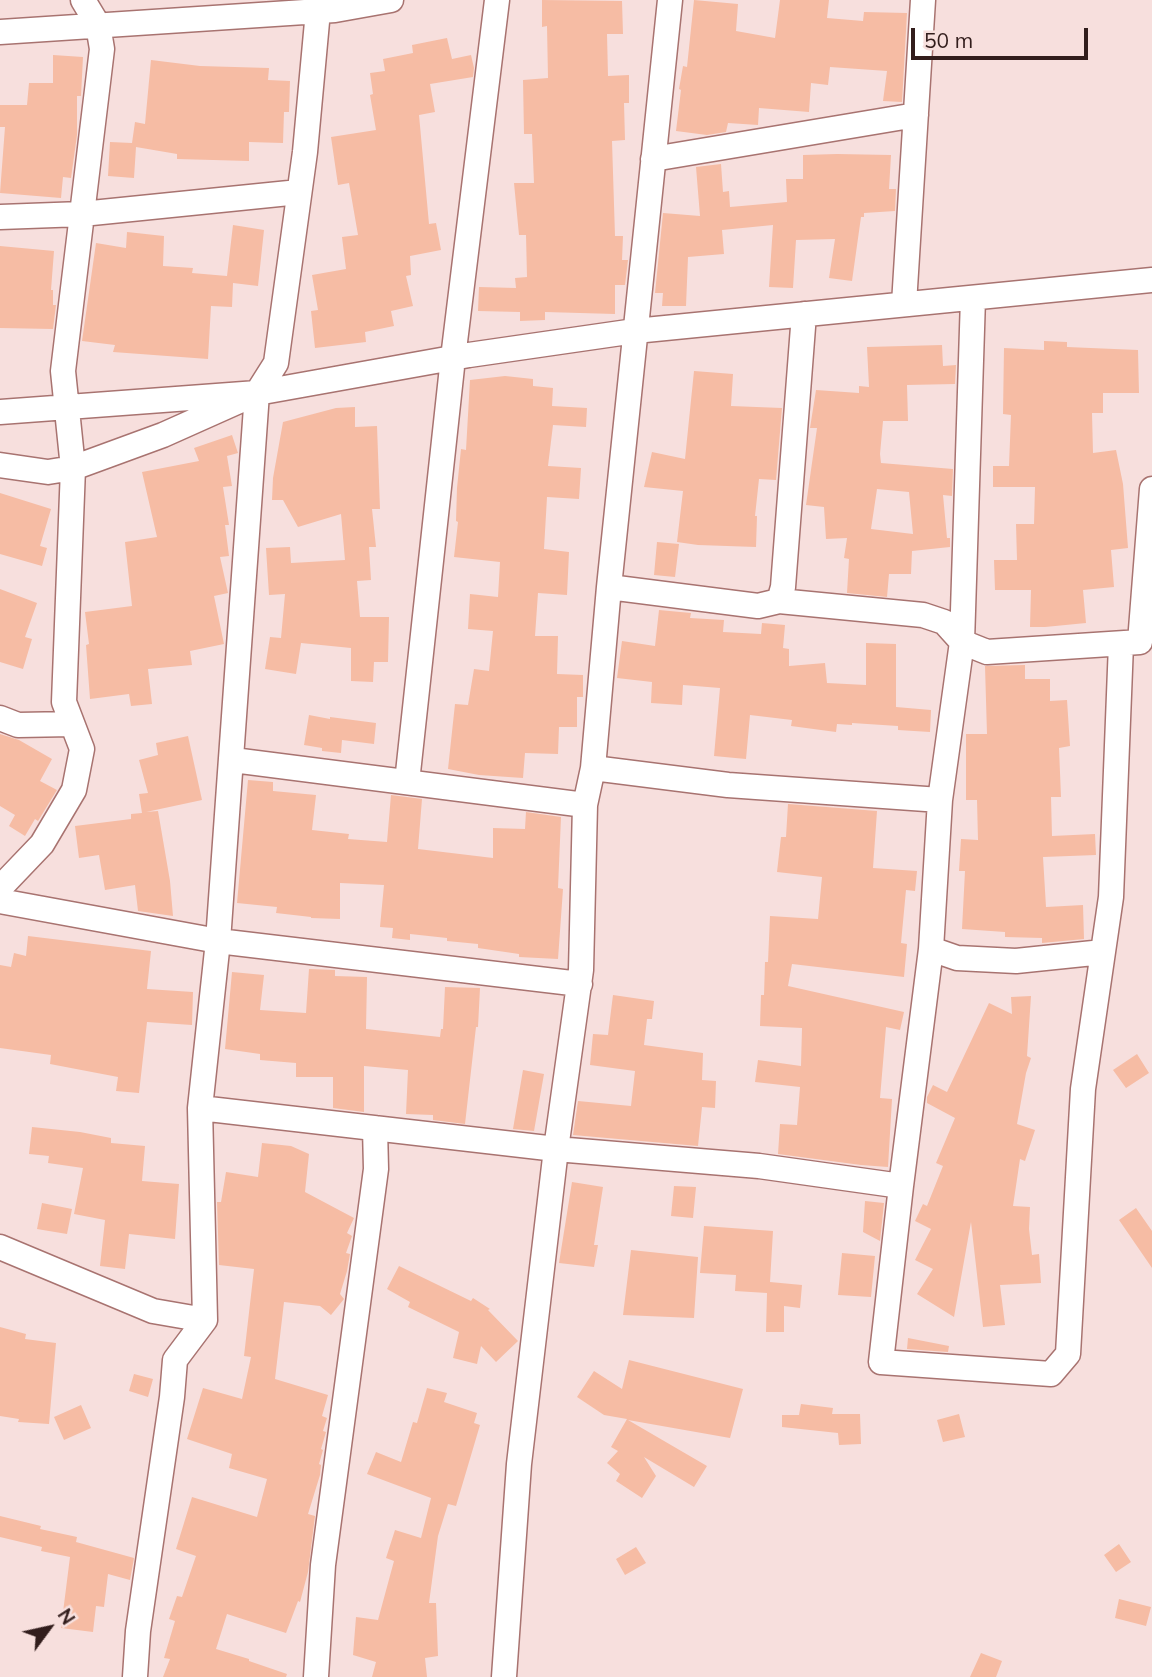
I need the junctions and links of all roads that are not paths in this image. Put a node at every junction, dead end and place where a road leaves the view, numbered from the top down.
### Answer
1 (83, 0) edge
2 (391, 0) edge
3 (497, 0) edge
4 (670, 0) edge
5 (923, 0) edge
6 (318, 11) junction
7 (98, 25) junction
8 (0, 32) edge
9 (916, 115) junction
10 (653, 159) junction
11 (299, 192) junction
12 (82, 214) junction
13 (0, 217) edge
14 (1152, 279) edge
15 (973, 298) junction
16 (904, 304) junction
17 (804, 314) junction
18 (635, 331) junction
19 (453, 358) junction
20 (257, 393) junction
21 (66, 407) junction
22 (0, 412) edge
23 (0, 465) edge
24 (73, 468) junction
25 (1152, 489) edge
26 (609, 587) junction
27 (779, 601) junction
28 (962, 642) junction
29 (1138, 643) edge
30 (0, 718) edge
31 (72, 724) junction
32 (233, 760) junction
33 (593, 768) junction
34 (407, 782) junction
35 (940, 800) junction
36 (585, 805) junction
37 (0, 888) edge
38 (0, 901) edge
39 (218, 941) junction
40 (931, 949) junction
41 (1103, 952) junction
42 (580, 984) junction
43 (200, 1108) junction
44 (375, 1128) junction
45 (556, 1149) junction
46 (901, 1186) junction
47 (0, 1247) edge
48 (205, 1320) junction
49 (135, 1677) edge
50 (316, 1677) edge
51 (503, 1677) edge

1 - 7 street
2 - 6 street
3 - 19 street
4 - 10 street
5 - 9 street
6 - 7 street
6 - 11 street
7 - 8 street
7 - 12 street
9 - 10 street
9 - 16 street
10 - 18 street
11 - 12 street
11 - 20 street
12 - 13 street
12 - 21 street
14 - 15 street
15 - 16 street
15 - 28 street
16 - 17 street
17 - 18 street
17 - 27 street
18 - 19 street
18 - 26 street
19 - 20 street
19 - 34 street
20 - 21 street
20 - 24 street
20 - 32 street
21 - 22 street
21 - 24 street
23 - 24 street
24 - 31 street
25 - 29 street
26 - 27 street
26 - 33 street
27 - 28 street
28 - 29 street
28 - 35 street
29 - 41 street
30 - 31 street
31 - 37 street
32 - 34 street
32 - 39 street
33 - 35 street
33 - 36 street
34 - 36 street
35 - 40 street
36 - 42 street
38 - 39 street
39 - 42 street
39 - 43 street
40 - 41 street
40 - 46 street
41 - 46 street
42 - 45 street
43 - 44 street
43 - 48 street
44 - 45 street
44 - 50 street
45 - 46 street
45 - 51 street
47 - 48 street
48 - 49 street

